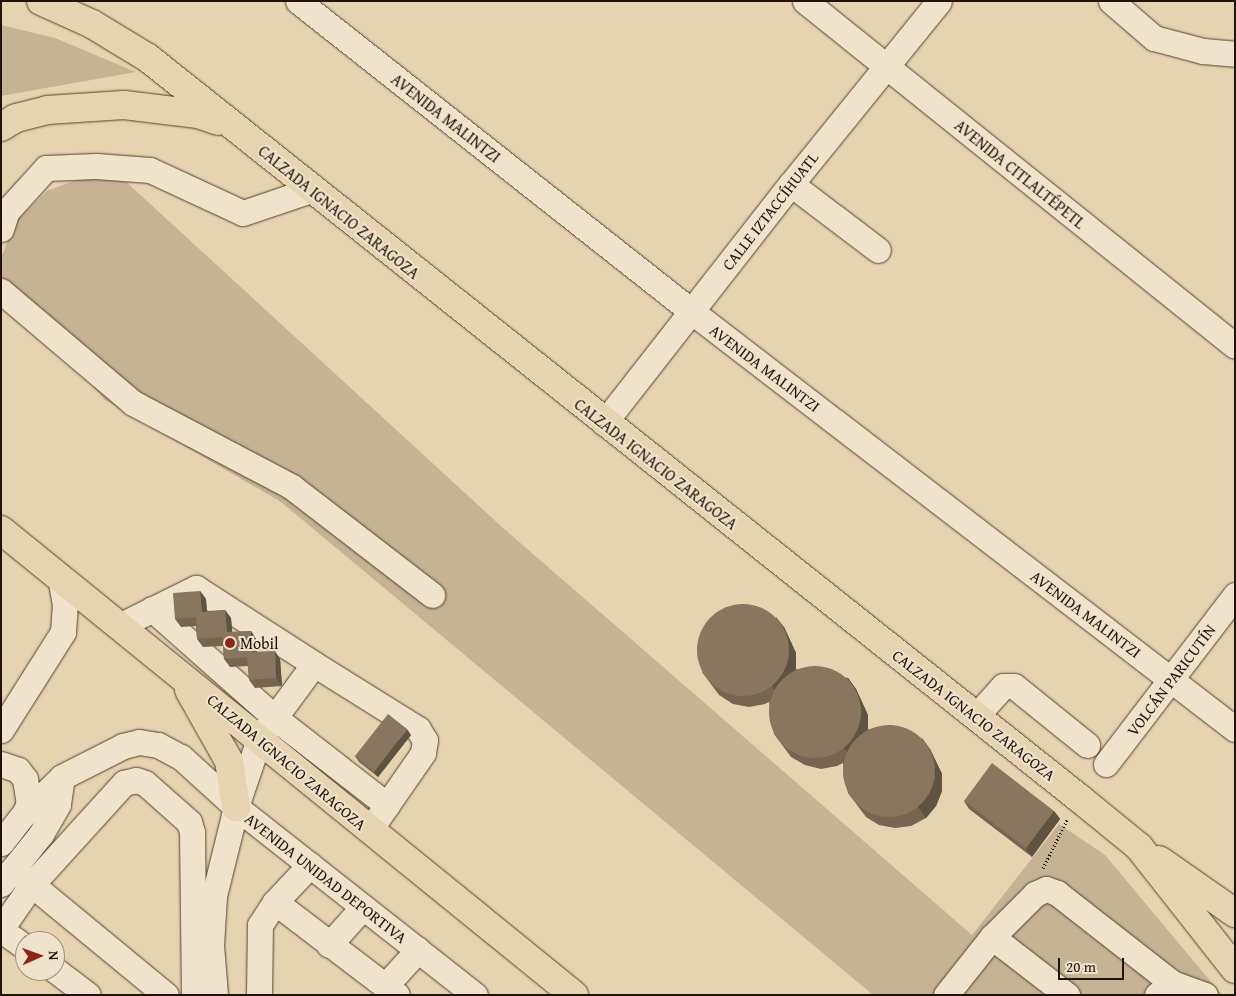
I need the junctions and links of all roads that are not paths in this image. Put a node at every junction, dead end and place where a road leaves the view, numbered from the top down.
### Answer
1 (41, 1) edge
2 (298, 1) edge
3 (805, 1) edge
4 (939, 1) edge
5 (1124, 6) edge
6 (1235, 54) edge
7 (885, 65) junction
8 (229, 125) junction
9 (1, 127) edge
10 (791, 184) junction
11 (311, 190) junction
12 (1, 229) edge
13 (878, 250) dead end
14 (1, 291) edge
15 (691, 312) junction
16 (1235, 346) edge
17 (604, 423) junction
18 (1, 530) edge
19 (60, 576) junction
20 (432, 595) dead end
21 (1235, 595) edge
22 (152, 609) junction
23 (121, 625) junction
24 (168, 664) junction
25 (314, 664) junction
26 (1172, 680) junction
27 (976, 716) junction
28 (1, 730) edge
29 (1235, 730) edge
30 (254, 745) junction
31 (1088, 745) dead end
32 (181, 757) junction
33 (1, 764) edge
34 (1106, 764) dead end
35 (62, 778) junction
36 (387, 805) junction
37 (236, 806) junction
38 (24, 814) junction
39 (370, 830) junction
40 (1, 843) edge
41 (1139, 847) junction
42 (310, 865) junction
43 (15, 879) edge
44 (275, 902) junction
45 (363, 907) junction
46 (1235, 913) edge
47 (1, 929) edge
48 (992, 937) junction
49 (15, 940) edge
50 (329, 945) junction
51 (418, 950) junction
52 (1235, 969) edge
53 (65, 978) edge
54 (1164, 989) edge
55 (391, 990) edge
56 (463, 991) edge
57 (88, 995) edge
58 (166, 995) edge
59 (194, 995) edge
60 (215, 995) edge
61 (259, 995) edge
62 (574, 995) edge
63 (946, 995) edge
64 (1067, 995) edge
65 (1205, 995) edge

1 - 8 main road, CALZADA IGNACIO ZARAGOZA
2 - 15 street, AVENIDA MALINTZI
3 - 7 street, AVENIDA CITLALTÉPETL
4 - 7 street, CALLE IZTACCÍHUATL
5 - 6 street
7 - 10 street, CALLE IZTACCÍHUATL
7 - 16 street, AVENIDA CITLALTÉPETL
8 - 9 main road
8 - 11 main road, CALZADA IGNACIO ZARAGOZA
10 - 13 street
10 - 15 street, CALLE IZTACCÍHUATL
11 - 12 street
11 - 17 main road, CALZADA IGNACIO ZARAGOZA
14 - 20 street
15 - 17 street, CALLE IZTACCÍHUATL
15 - 26 street, AVENIDA MALINTZI
17 - 27 main road, CALZADA IGNACIO ZARAGOZA
18 - 19 main road, CALZADA IGNACIO ZARAGOZA
19 - 23 main road, CALZADA IGNACIO ZARAGOZA
19 - 28 street
21 - 26 street, VOLCÁN PARICUTÍN
22 - 23 street
22 - 25 street
22 - 30 street
23 - 24 main road, CALZADA IGNACIO ZARAGOZA
24 - 30 main road, CALZADA IGNACIO ZARAGOZA
24 - 30 main road
25 - 30 street
25 - 36 street
26 - 29 street, AVENIDA MALINTZI
26 - 34 street, VOLCÁN PARICUTÍN
27 - 31 street
27 - 41 main road, CALZADA IGNACIO ZARAGOZA
30 - 32 street, AVENIDA UNIDAD DEPORTIVA
30 - 36 street
30 - 37 main road
30 - 39 main road, CALZADA IGNACIO ZARAGOZA
32 - 35 street, AVENIDA UNIDAD DEPORTIVA
32 - 37 street, AVENIDA UNIDAD DEPORTIVA
33 - 38 street
35 - 38 street, AVENIDA UNIDAD DEPORTIVA
35 - 43 street
36 - 39 street
37 - 42 street, AVENIDA UNIDAD DEPORTIVA
37 - 60 street
38 - 40 street, AVENIDA UNIDAD DEPORTIVA
39 - 62 main road, CALZADA IGNACIO ZARAGOZA
41 - 46 main road
41 - 52 main road, CALZADA IGNACIO ZARAGOZA
42 - 44 street
42 - 45 street, AVENIDA UNIDAD DEPORTIVA
43 - 47 street
43 - 58 street
43 - 59 street
44 - 50 street
44 - 61 street
45 - 50 street
45 - 51 street, AVENIDA UNIDAD DEPORTIVA
47 - 49 street
48 - 54 street
48 - 63 street
48 - 64 street
50 - 55 street
51 - 55 street
51 - 56 street, AVENIDA UNIDAD DEPORTIVA
53 - 57 street
54 - 65 street

